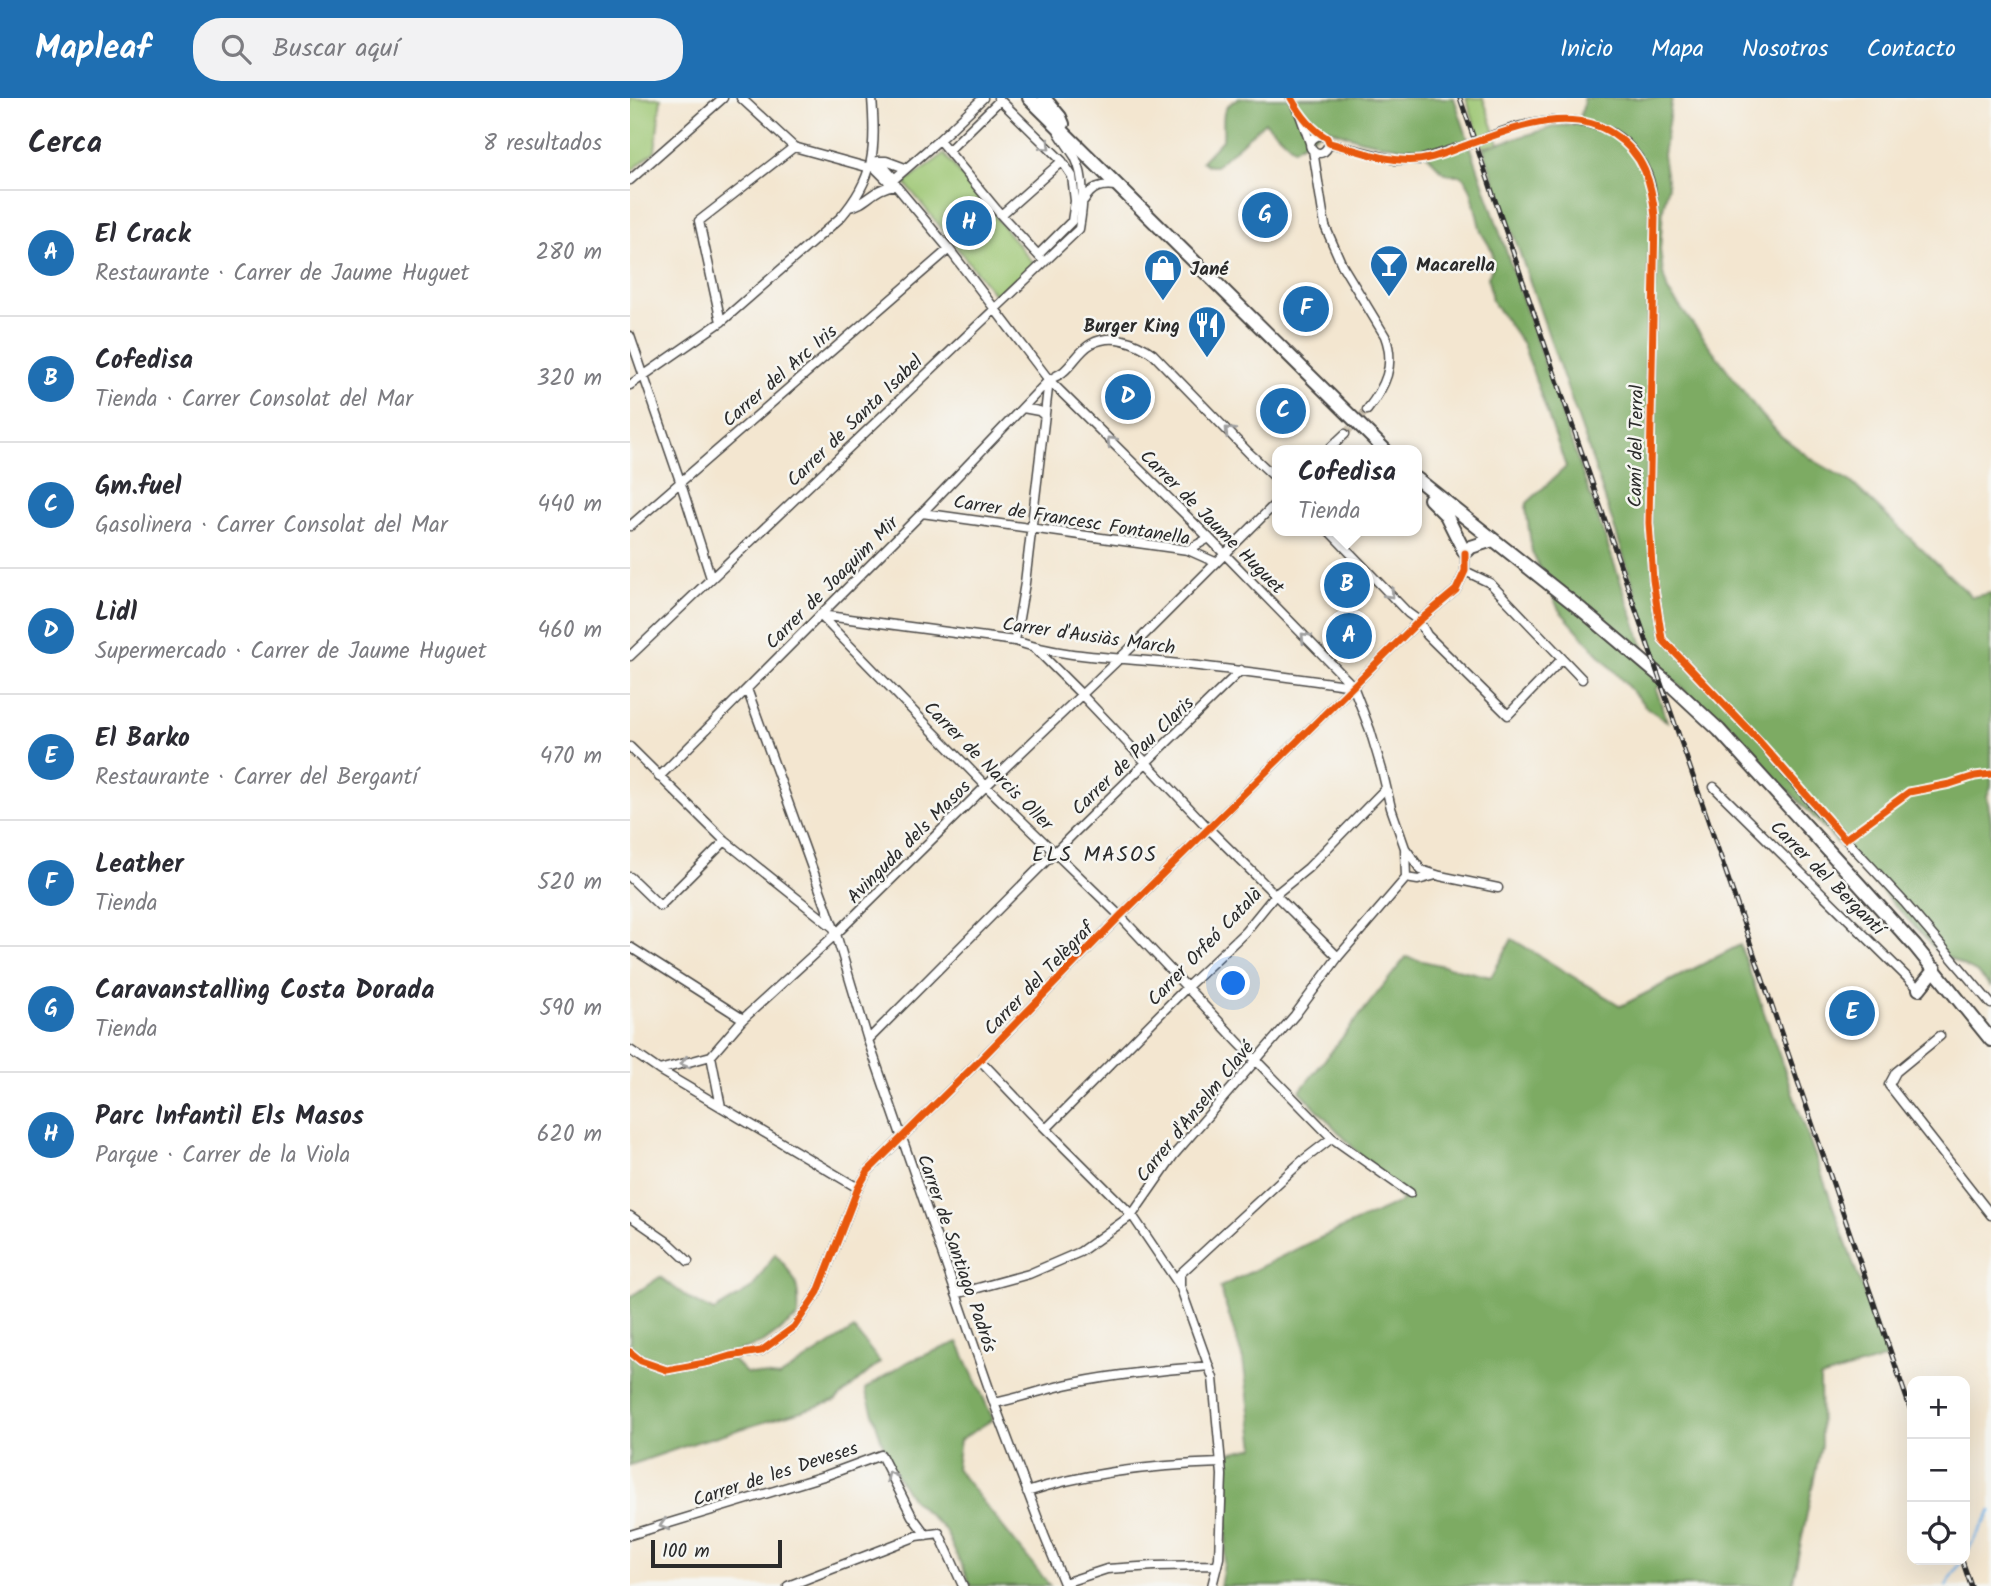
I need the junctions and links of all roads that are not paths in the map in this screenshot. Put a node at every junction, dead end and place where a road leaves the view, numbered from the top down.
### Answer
1 (723, 98) edge
2 (741, 98) edge
3 (872, 98) edge
4 (983, 98) edge
5 (1029, 98) edge
6 (1044, 98) edge
7 (1292, 98) edge
8 (999, 99) edge
9 (1300, 115) junction
10 (1056, 124) junction
11 (1066, 134) junction
12 (1320, 135) junction
13 (1481, 140) dead end
14 (939, 141) junction
15 (1329, 143) junction
16 (1470, 144) dead end
17 (793, 147) junction
18 (1315, 149) junction
19 (948, 151) junction
20 (1062, 161) junction
21 (873, 163) junction
22 (905, 168) junction
23 (630, 180) edge
24 (894, 183) junction
25 (1119, 187) junction
26 (1084, 200) junction
27 (849, 207) junction
28 (1001, 215) junction
29 (949, 249) junction
30 (1041, 259) junction
31 (994, 309) junction
32 (721, 322) junction
33 (630, 336) edge
34 (643, 375) junction
35 (1049, 380) junction
36 (630, 385) edge
37 (1023, 408) junction
38 (1367, 410) tunnel mouth
39 (1045, 416) junction
40 (1345, 433) tunnel mouth
41 (1333, 445) edge
42 (1380, 445) edge
43 (1272, 474) edge
44 (680, 481) junction
45 (1422, 483) edge
46 (1422, 485) edge
47 (1272, 507) edge
48 (922, 513) junction
49 (630, 526) edge
50 (1032, 529) junction
51 (1334, 536) edge
52 (1209, 538) junction
53 (1493, 540) junction
54 (1188, 550) junction
55 (1465, 553) junction
56 (1224, 554) junction
57 (1215, 562) junction
58 (1465, 571) junction
59 (711, 578) junction
60 (820, 615) junction
61 (1419, 621) junction
62 (1015, 641) junction
63 (1035, 648) junction
64 (630, 656) edge
65 (1119, 659) junction
66 (1562, 659) junction
67 (1241, 670) junction
68 (1582, 679) dead end
69 (1353, 686) junction
70 (747, 689) junction
71 (1082, 695) junction
72 (630, 747) edge
73 (1147, 764) junction
74 (659, 777) junction
75 (986, 786) junction
76 (1714, 787) dead end
77 (1386, 788) junction
78 (1209, 829) junction
79 (725, 841) junction
80 (1405, 848) junction
81 (1055, 853) junction
82 (1436, 875) junction
83 (630, 877) edge
84 (1406, 878) junction
85 (1498, 888) dead end
86 (1276, 894) junction
87 (1121, 916) junction
88 (835, 931) junction
89 (630, 947) edge
90 (1338, 957) junction
91 (1935, 969) junction
92 (1187, 987) junction
93 (1919, 989) joint
94 (1991, 1005) edge
95 (1968, 1011) junction
96 (743, 1019) junction
97 (1991, 1026) edge
98 (1940, 1036) dead end
99 (868, 1040) junction
100 (1991, 1040) edge
101 (630, 1050) edge
102 (711, 1056) junction
103 (981, 1060) junction
104 (1256, 1060) junction
105 (659, 1070) junction
106 (721, 1107) junction
107 (1046, 1129) junction
108 (1332, 1138) junction
109 (902, 1139) junction
110 (858, 1188) junction
111 (1410, 1193) dead end
112 (1132, 1215) junction
113 (1991, 1215) edge
114 (630, 1216) edge
115 (688, 1261) dead end
116 (1180, 1286) junction
117 (956, 1294) junction
118 (630, 1352) edge
119 (1209, 1366) junction
120 (994, 1403) junction
121 (1221, 1463) junction
122 (1027, 1492) junction
123 (630, 1535) edge
124 (926, 1535) junction
125 (1217, 1565) junction
126 (1064, 1584) edge
127 (788, 1586) edge
128 (962, 1586) edge
129 (1212, 1586) edge

1 - 23 street
2 - 17 street
3 - 21 street
4 - 14 street
5 - 10 main road
6 - 11 main road
7 - 9 street
8 - 19 street
8 -> 20 street
9 - 12 street
9 - 18 street
10 - 11 main road
10 - 26 street, Carrer de Santa Isabel
11 - 25 main road
12 - 15 street
12 - 18 street
13 - 94 street, Camí del Terral
14 - 19 street
14 - 22 street
15 - 16 street
15 - 18 street
17 - 21 street
17 - 32 street
18 - 38 street
19 - 28 street
20 - 28 street
20 - 30 street
21 - 22 street
21 - 24 street, Carrer de Jaume Huguet
21 - 27 street
22 - 24 street
24 - 27 street
24 - 29 street, Carrer de Jaume Huguet
25 - 26 street
25 - 42 main road
26 - 30 street, Carrer de Santa Isabel
27 - 32 street
28 - 30 street
29 - 31 street, Carrer de Jaume Huguet
29 - 44 street, Carrer del Arc Iris
30 - 31 street, Carrer de Santa Isabel
31 - 35 street, Carrer de Jaume Huguet
31 - 59 street, Carrer de Santa Isabel
32 - 34 street
33 - 34 street
34 - 36 street
34 - 44 street
35 - 37 street, Carrer de Joaquim Mir
35 - 39 street
43 -> 35 street, Carrer de Joaquim Mir
52 -> 35 street, Carrer de Jaume Huguet
37 - 39 street
37 - 48 street, Carrer de Joaquim Mir
39 - 50 street
40 - 41 street
44 - 49 street, Carrer del Arc Iris
44 - 59 street
45 - 53 main road
46 - 55 main road
47 - 56 street, Avinguda dels Masos
48 - 50 street, Carrer de Francesc Fontanella
48 - 60 street, Carrer de Joaquim Mir
50 - 54 street, Carrer de Francesc Fontanella
50 - 62 street
51 -> 61 street
52 - 54 street
52 - 56 street, Carrer de Jaume Huguet
53 - 55 main road
53 - 91 main road
54 - 57 street, Carrer de Francesc Fontanella
55 - 58 street
56 - 57 street, Avinguda dels Masos
69 -> 56 street, Carrer de Jaume Huguet
57 - 65 street, Avinguda dels Masos
58 - 61 street, Carrer del Telègraf
58 - 66 street
59 - 64 street, Carrer de Santa Isabel
60 - 62 street, Carrer d'Ausiàs March
60 - 70 street, Carrer de Joaquim Mir
60 - 75 street, Carrer de Narcis Oller
61 - 66 street
61 - 69 street, Carrer del Telègraf
62 - 63 street, Carrer d'Ausiàs March
63 - 65 street, Carrer d'Ausiàs March
63 - 71 street
65 - 67 street, Carrer d'Ausiàs March
65 - 71 street, Avinguda dels Masos
66 - 68 street
67 - 69 street, Carrer d'Ausiàs March
67 - 73 street, Carrer de Pau Claris
69 - 77 street
69 - 78 street, Carrer del Telègraf
70 - 74 street, Carrer de Joaquim Mir
70 - 88 street, Carrer de Santiago Padrós
71 - 73 street
71 - 75 street, Avinguda dels Masos
72 - 74 street
73 - 78 street
73 - 81 street, Carrer de Pau Claris
74 - 79 street
75 - 81 street, Carrer de Narcis Oller
75 - 88 street, Avinguda dels Masos
76 - 93 street, Carrer del Bergantí
77 - 80 street
77 - 86 street, Carrer Orfeó Català
78 - 86 street
78 - 87 street, Carrer del Telègraf
79 - 83 street
79 - 88 street
80 - 82 street
80 - 84 street
81 - 87 street, Carrer de Narcis Oller
81 - 99 street, Carrer de Pau Claris
82 - 84 street
82 - 85 street
84 - 90 street, Carrer d'Anselm Clavé
86 - 90 street
86 - 92 street, Carrer Orfeó Català
87 - 92 street, Carrer de Narcis Oller
87 - 103 street, Carrer del Telègraf
88 - 96 street, Avinguda dels Masos
88 - 99 street, Carrer de Santiago Padrós
89 - 96 street
90 - 104 street, Carrer d'Anselm Clavé
91 - 93 main road
91 - 95 main road
92 - 104 street, Carrer de Narcis Oller
92 - 107 street, Carrer Orfeó Català
95 - 97 main road
95 - 100 main road
96 - 102 street, Avinguda dels Masos
98 - 113 street
99 - 109 street, Carrer de Santiago Padrós
101 - 105 street
102 -> 105 street
102 - 106 street
103 - 107 street
103 - 109 street, Carrer del Telègraf
104 - 108 street, Carrer de Narcis Oller
104 - 112 street, Carrer d'Anselm Clavé
105 - 106 street
106 - 110 street
107 - 112 street
108 - 111 street, Carrer de Narcis Oller
108 - 116 street
109 - 110 street, Carrer del Telègraf
109 - 117 street, Carrer de Santiago Padrós
110 - 118 street, Carrer del Telègraf
112 - 116 street
112 - 117 street, Carrer d'Anselm Clavé
114 - 115 street
116 - 119 street
117 - 120 street, Carrer de Santiago Padrós
119 - 120 street
119 - 121 street
120 - 122 street, Carrer de Santiago Padrós
121 - 122 street
121 - 125 street
122 - 126 street, Carrer de Santiago Padrós
124 -> 123 street, Carrer de les Deveses
124 - 127 street
124 - 128 street
125 - 126 street
125 - 129 street

